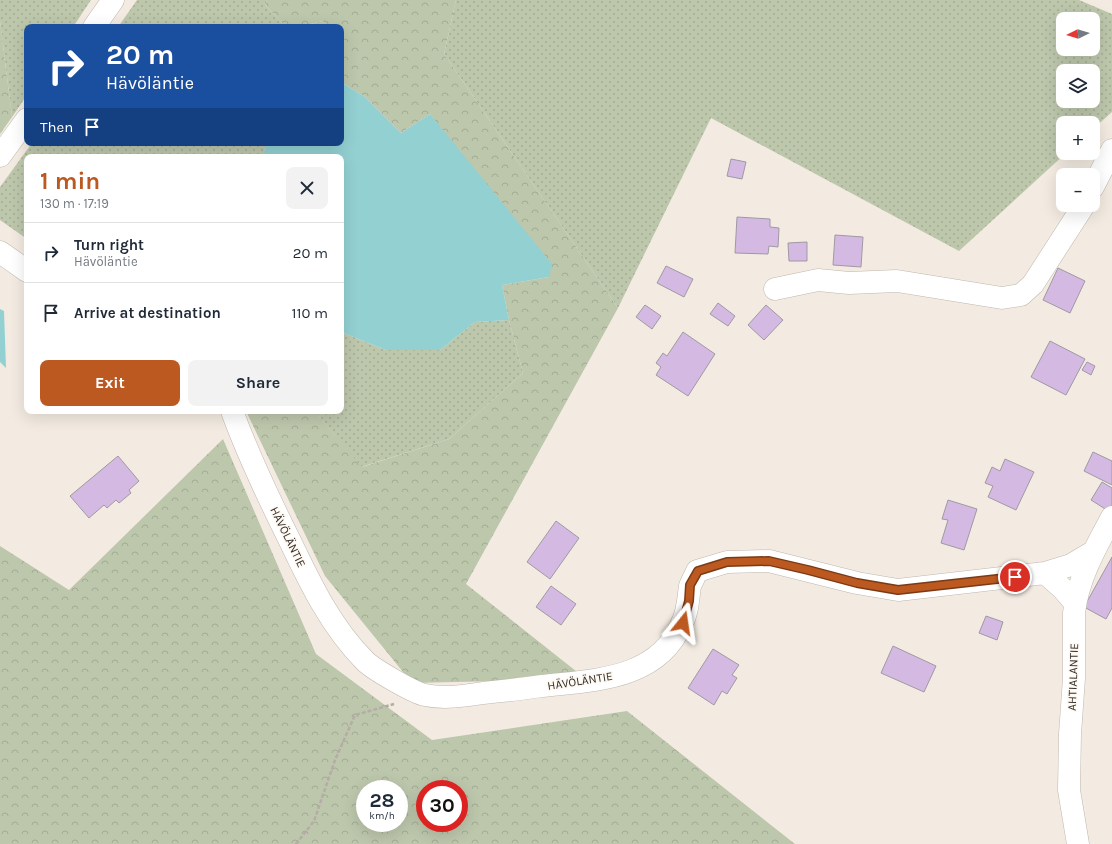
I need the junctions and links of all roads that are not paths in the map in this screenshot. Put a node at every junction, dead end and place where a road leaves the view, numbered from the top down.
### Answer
1 (112, 0) edge
2 (96, 24) edge
3 (24, 123) edge
4 (1112, 150) edge
5 (0, 156) edge
6 (1100, 173) edge
7 (1079, 212) edge
8 (0, 252) edge
9 (24, 269) edge
10 (774, 289) dead end
11 (233, 414) edge
12 (1112, 517) edge
13 (1093, 552) junction
14 (1045, 573) junction
15 (1075, 603) junction
16 (1078, 844) edge

1 - 2 street
3 - 5 street
4 - 6 street
7 - 10 street
8 - 9 street
11 - 14 street, HÄVÖLÄNTIE
12 - 13 street, AHTIALANTIE
13 - 14 street, HÄVÖLÄNTIE
13 - 15 street, AHTIALANTIE
14 - 15 street
15 - 16 street, AHTIALANTIE

